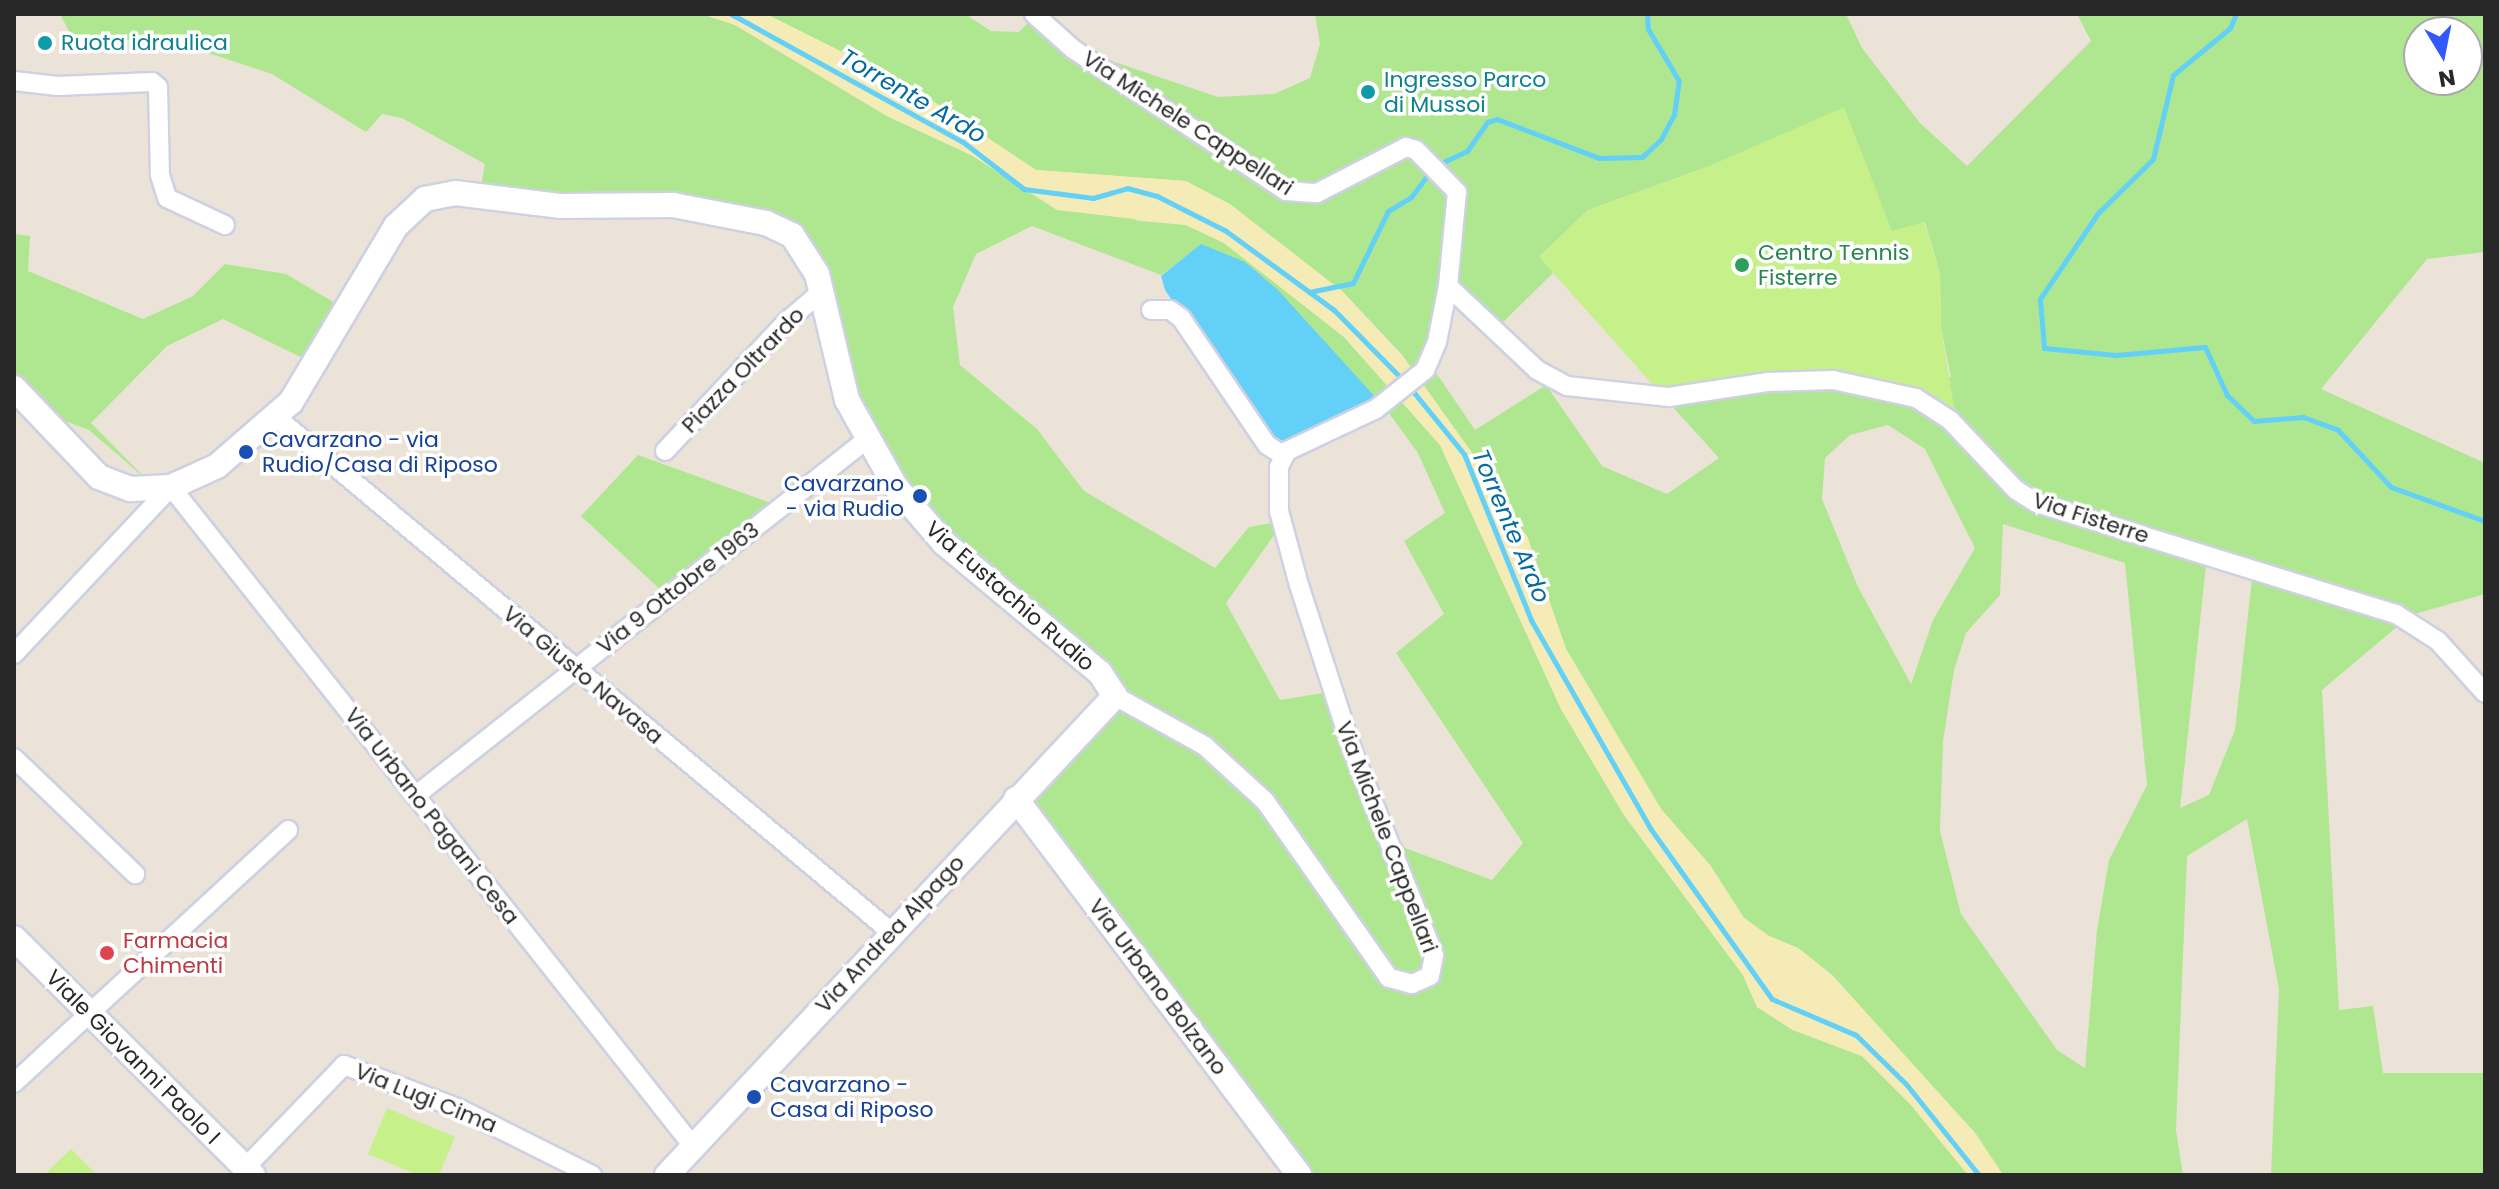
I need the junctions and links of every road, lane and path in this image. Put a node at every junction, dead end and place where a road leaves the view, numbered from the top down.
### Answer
1 (1034, 14) edge
2 (14, 81) edge
3 (225, 225) dead end
4 (1448, 286) junction
5 (822, 291) junction
6 (1151, 310) dead end
7 (14, 388) edge
8 (276, 417) junction
9 (866, 440) junction
10 (665, 451) dead end
11 (1283, 455) junction
12 (171, 487) junction
13 (14, 654) edge
14 (575, 669) junction
15 (2485, 693) edge
16 (1115, 696) junction
17 (14, 758) edge
18 (415, 796) junction
19 (1016, 799) junction
20 (288, 830) dead end
21 (135, 874) dead end
22 (891, 932) junction
23 (14, 938) edge
24 (88, 1011) junction
25 (14, 1083) edge
26 (693, 1146) junction
27 (249, 1171) edge
28 (592, 1175) edge
29 (667, 1175) edge
30 (1299, 1175) edge

1 - 4 street, Via Michele Cappellari
2 - 3 street
4 - 11 street, Via Michele Cappellari
4 - 15 street, Via Fisterre
5 - 8 street, Via Eustachio Rudio
5 - 9 street, Via Eustachio Rudio
5 - 10 street, Piazza Oltrardo
6 - 11 street
7 - 12 street
8 - 12 street, Via Eustachio Rudio
8 - 14 street, Via Giusto Navasa
9 - 14 street, Via 9 Ottobre 1963
9 - 16 street, Via Eustachio Rudio
11 - 16 street, Via Michele Cappellari
12 - 13 street
12 - 18 street, Via Urbano Pagani Cesa
14 - 18 street, Via 9 Ottobre 1963
14 - 22 street, Via Giusto Navasa
16 - 19 street, Via Andrea Alpago
17 - 21 street
18 - 26 street, Via Urbano Pagani Cesa
19 - 22 street, Via Andrea Alpago
19 - 30 street, Via Urbano Bolzano
20 - 24 street
22 - 26 street, Via Andrea Alpago
23 - 24 street, Viale Giovanni Paolo I
24 - 25 street
24 - 27 street, Viale Giovanni Paolo I
26 - 29 street, Via Andrea Alpago
27 - 28 street, Via Lugi Cima

